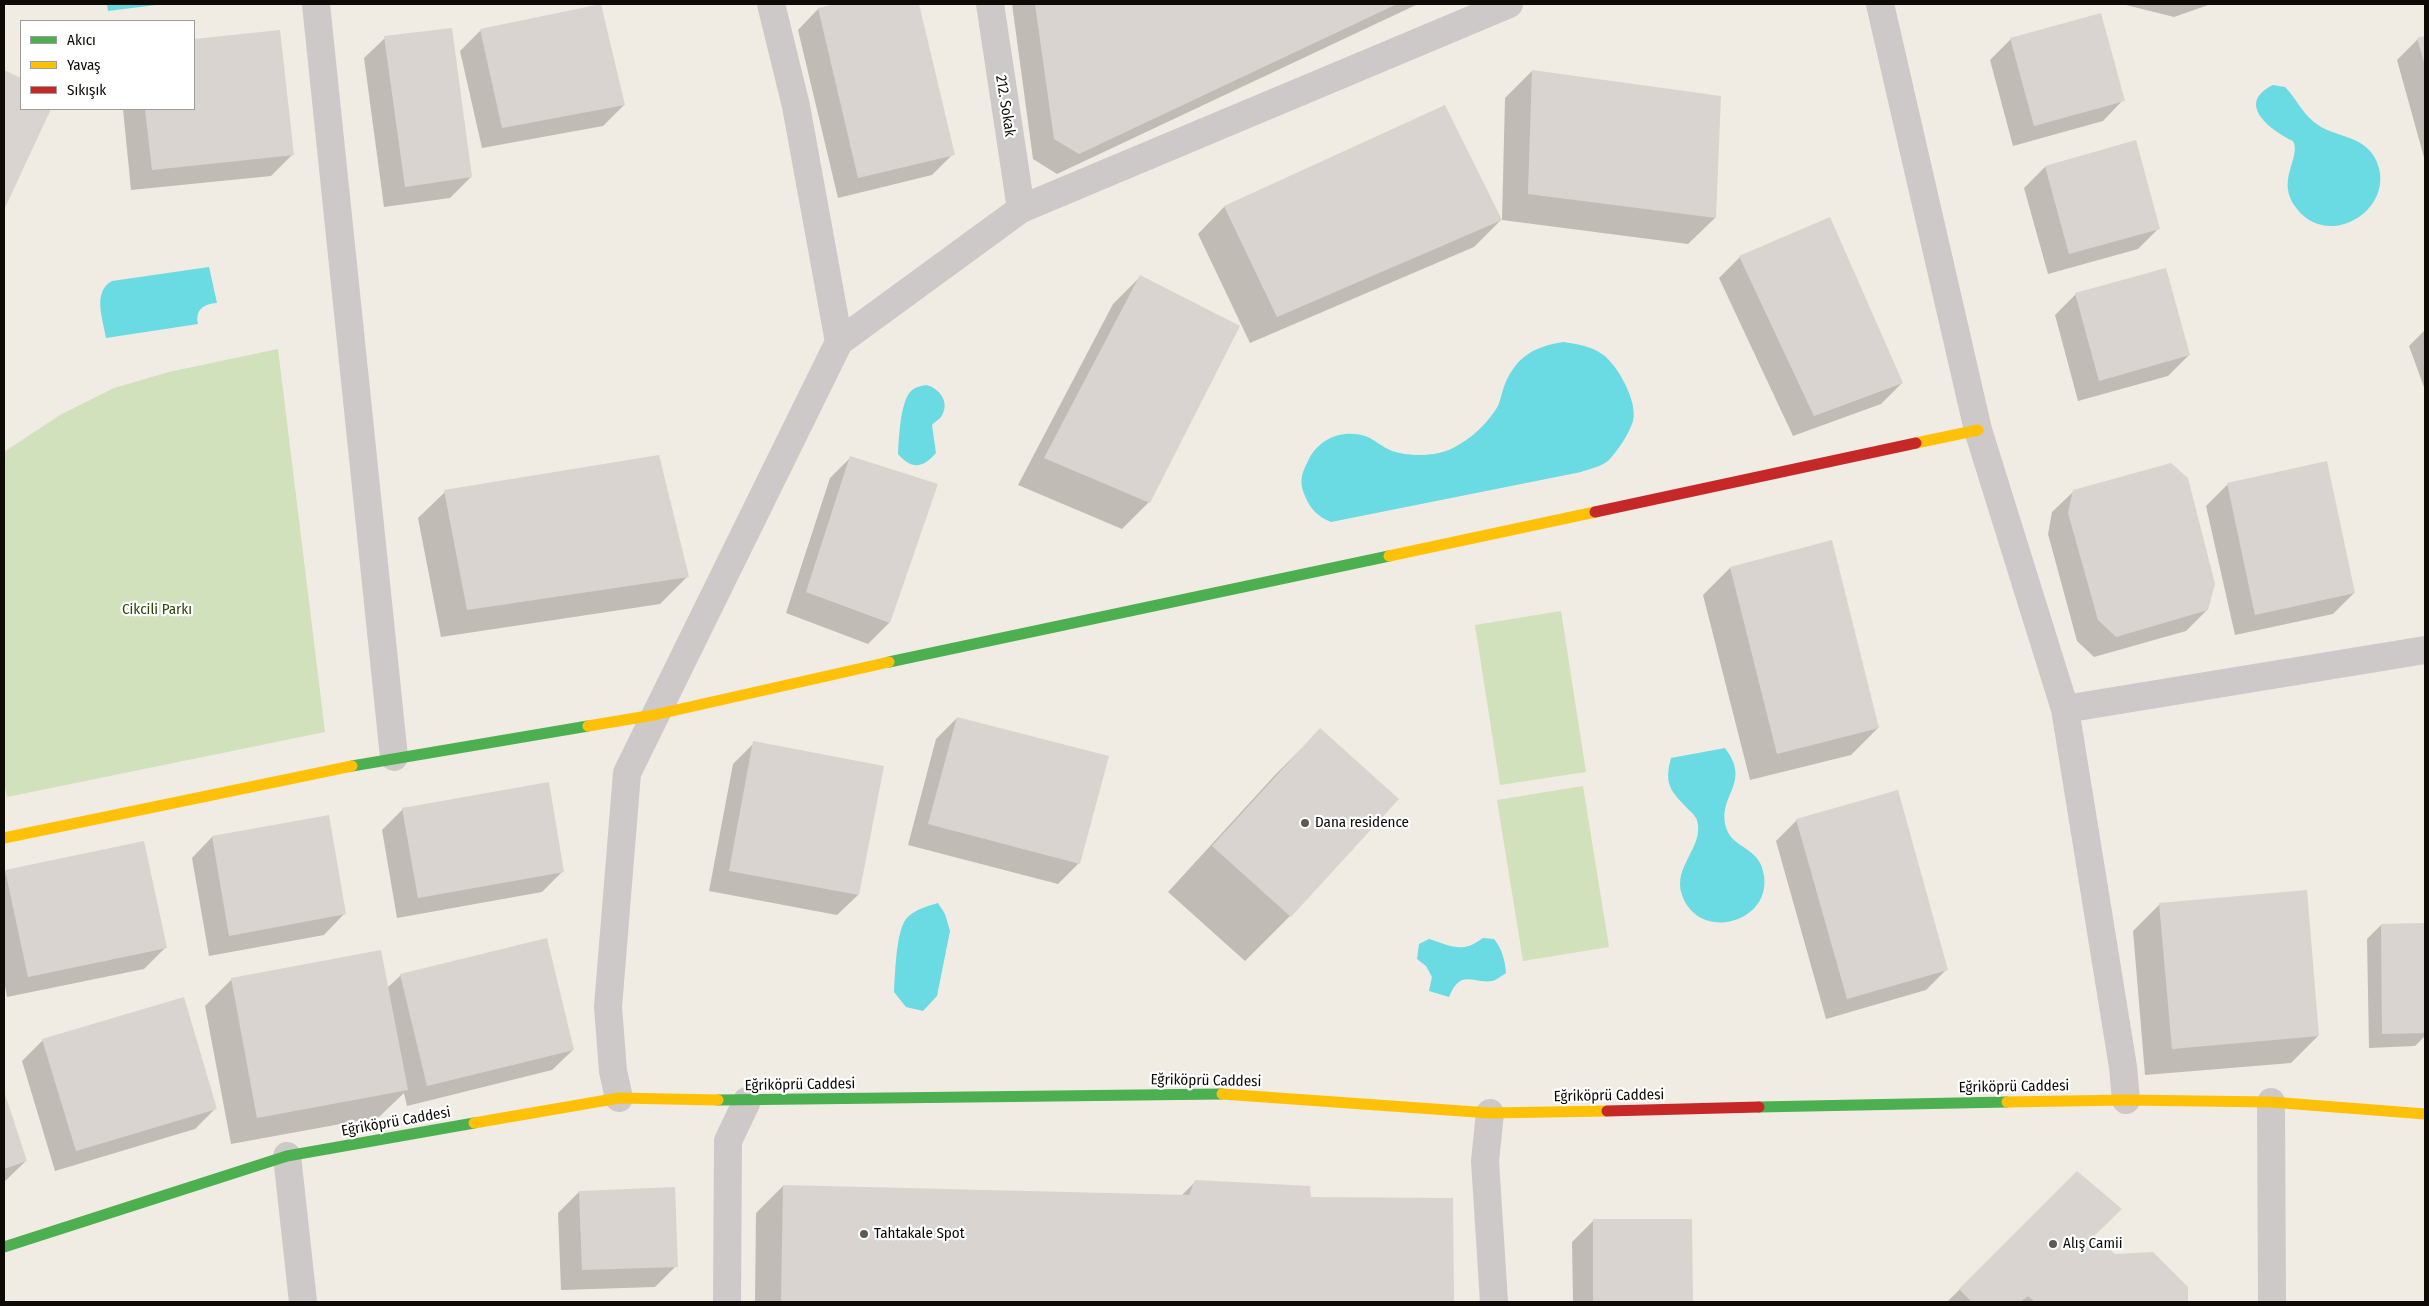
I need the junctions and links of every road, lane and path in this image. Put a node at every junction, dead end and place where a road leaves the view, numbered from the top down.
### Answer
1 (316, 4) edge
2 (771, 4) edge
3 (990, 4) edge
4 (1510, 4) edge
5 (1880, 4) edge
6 (1021, 208) junction
7 (839, 342) junction
8 (1978, 430) junction
9 (2425, 650) edge
10 (2065, 708) junction
11 (654, 715) junction
12 (394, 757) junction
13 (4, 838) edge
14 (619, 1098) junction
15 (2126, 1100) junction
16 (747, 1101) junction
17 (2271, 1102) junction
18 (1490, 1113) junction
19 (2425, 1114) edge
20 (286, 1156) junction
21 (4, 1247) edge
22 (303, 1302) edge
23 (727, 1302) edge
24 (1494, 1302) edge
25 (2272, 1302) edge

1 - 12 street
2 - 7 street
3 - 6 street, 212. Sokak
4 - 6 street
5 - 8 street
6 - 7 street
7 - 11 street
8 - 10 street
8 - 11 street
9 - 10 street
10 - 15 street
11 - 12 street
11 - 14 street
12 - 13 street
14 - 16 street, Eğriköprü Caddesi
14 - 20 street, Eğriköprü Caddesi
15 - 17 street, Eğriköprü Caddesi
15 - 18 street, Eğriköprü Caddesi
16 - 18 street, Eğriköprü Caddesi
16 - 23 street
17 - 19 street, Eğriköprü Caddesi
17 - 25 street
18 - 24 street
20 - 21 street, Eğriköprü Caddesi
20 - 22 street

